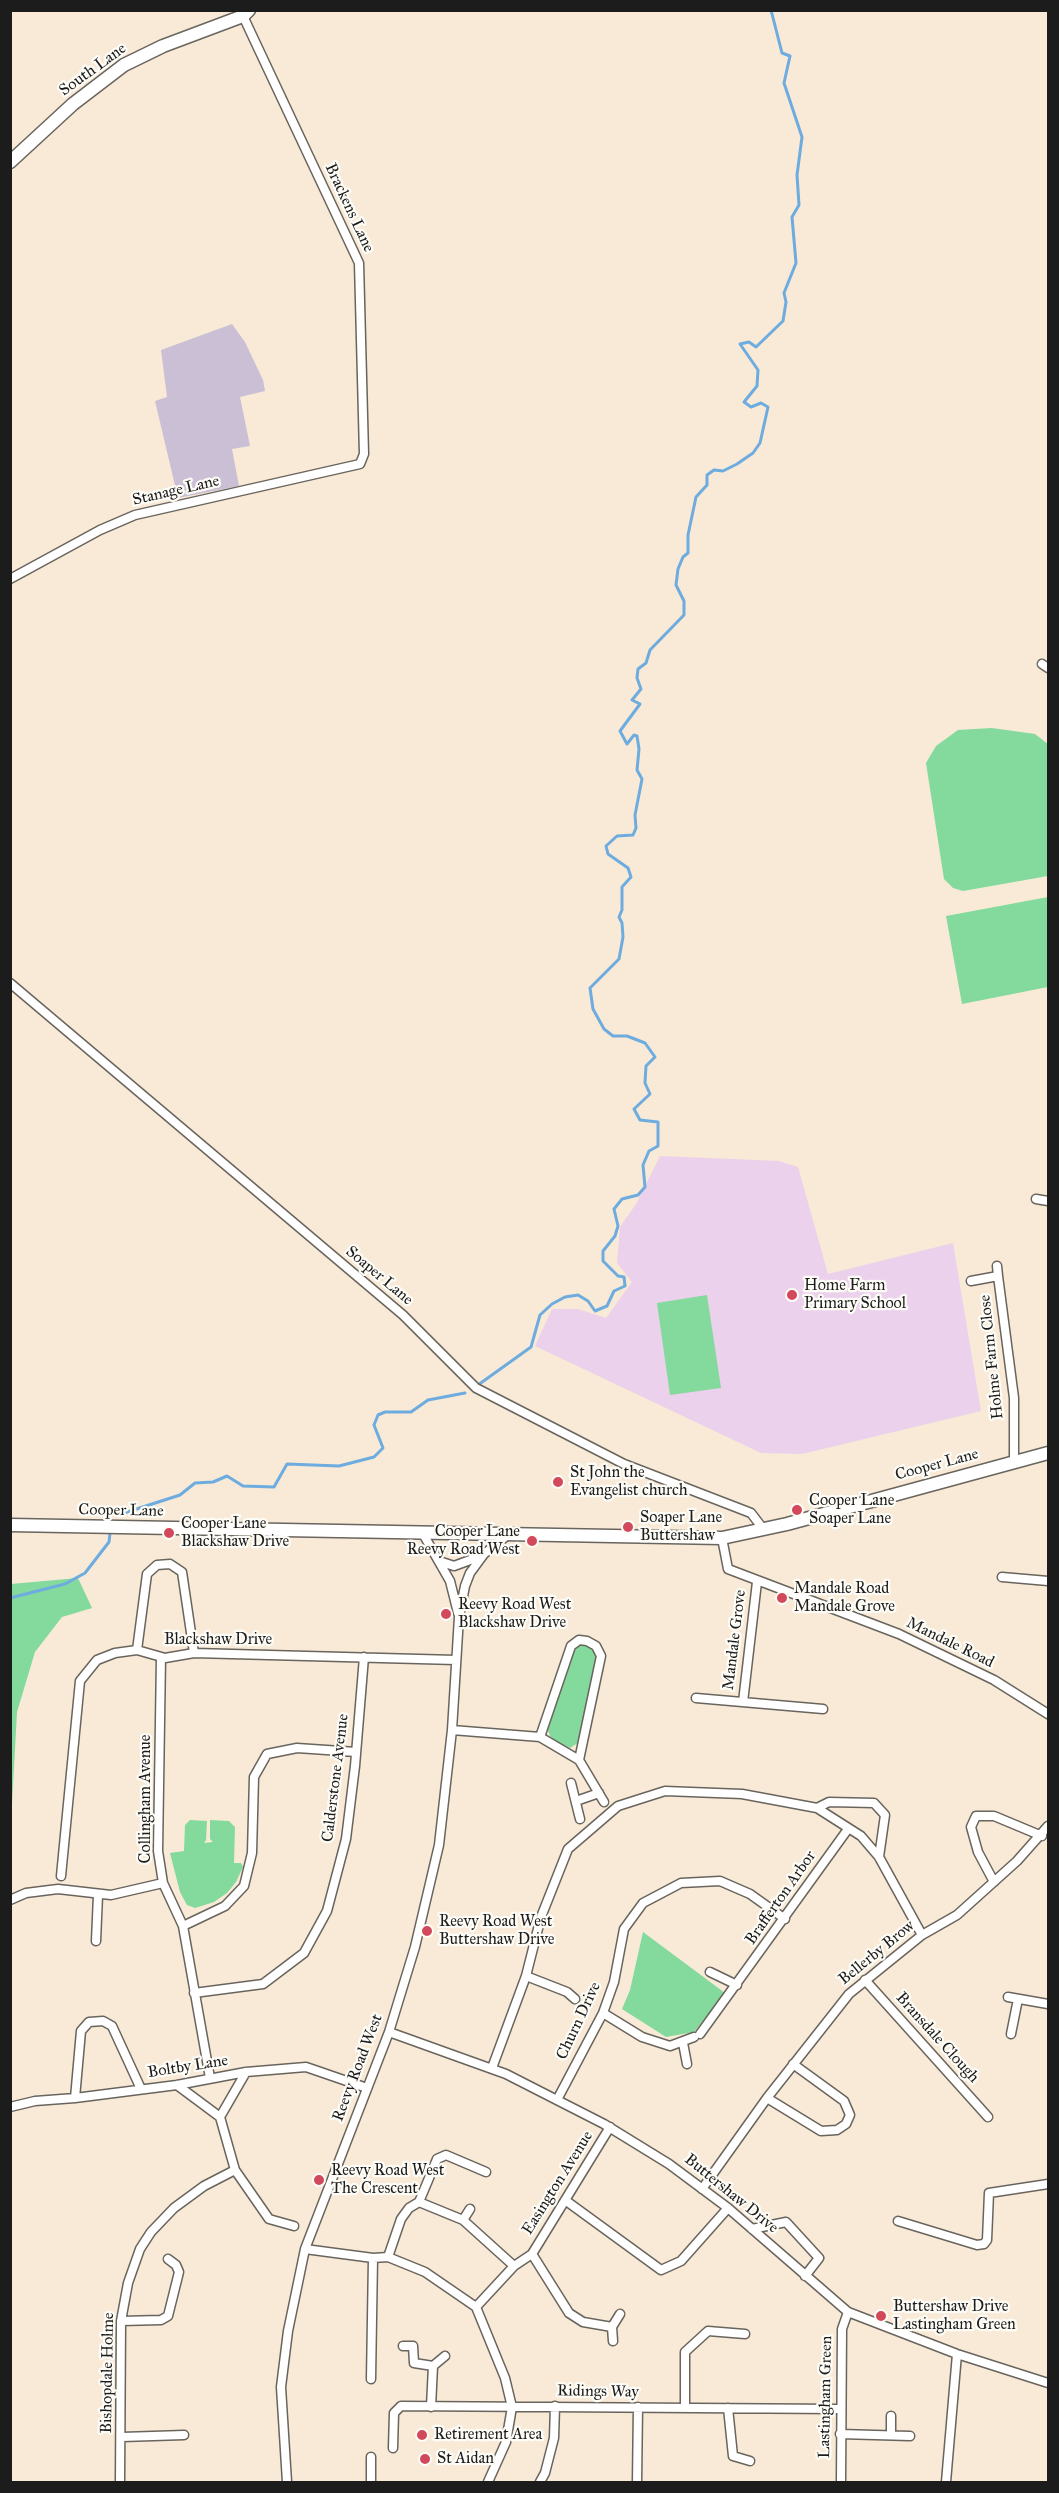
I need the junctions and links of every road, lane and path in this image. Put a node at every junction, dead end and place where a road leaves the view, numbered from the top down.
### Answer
1 (246, 13) edge
2 (10, 162) edge
3 (360, 464) joint
4 (10, 579) edge
5 (10, 983) edge
6 (1036, 1199) dead end
7 (1048, 1201) edge
8 (997, 1266) dead end
9 (998, 1276) junction
10 (972, 1281) dead end
11 (1048, 1453) edge
12 (1014, 1462) junction
13 (10, 1525) edge
14 (764, 1530) junction
15 (422, 1532) junction
16 (509, 1533) junction
17 (722, 1538) junction
18 (484, 1554) junction
19 (439, 1561) junction
20 (1002, 1577) dead end
21 (1048, 1581) edge
22 (757, 1582) junction
23 (459, 1617) junction
24 (137, 1650) junction
25 (194, 1653) junction
26 (162, 1657) junction
27 (363, 1657) junction
28 (456, 1660) junction
29 (696, 1698) dead end
30 (743, 1702) junction
31 (823, 1709) dead end
32 (1048, 1714) edge
33 (452, 1730) junction
34 (540, 1737) junction
35 (356, 1752) junction
36 (579, 1760) junction
37 (572, 1783) dead end
38 (576, 1801) junction
39 (817, 1808) junction
40 (579, 1819) dead end
41 (1048, 1826) edge
42 (848, 1828) junction
43 (1042, 1836) junction
44 (879, 1857) junction
45 (61, 1876) dead end
46 (994, 1882) junction
47 (163, 1883) junction
48 (98, 1895) junction
49 (10, 1900) edge
50 (785, 1918) junction
51 (183, 1926) junction
52 (922, 1935) junction
53 (96, 1941) dead end
54 (710, 1972) dead end
55 (526, 1976) junction
56 (865, 1980) junction
57 (737, 1985) junction
58 (194, 1993) junction
59 (1008, 1997) dead end
60 (575, 1999) dead end
61 (1018, 1999) junction
62 (1048, 2004) edge
63 (603, 2013) junction
64 (389, 2032) junction
65 (1011, 2034) dead end
66 (683, 2043) junction
67 (687, 2064) dead end
68 (793, 2064) junction
69 (492, 2068) junction
70 (246, 2072) junction
71 (210, 2078) junction
72 (177, 2085) junction
73 (367, 2088) junction
74 (141, 2089) junction
75 (75, 2098) junction
76 (558, 2098) junction
77 (766, 2098) junction
78 (10, 2107) edge
79 (220, 2117) junction
80 (988, 2117) dead end
81 (610, 2127) junction
82 (235, 2170) junction
83 (486, 2172) dead end
84 (1048, 2184) edge
85 (702, 2189) junction
86 (565, 2200) junction
87 (419, 2202) junction
88 (728, 2208) junction
89 (470, 2209) dead end
90 (463, 2220) junction
91 (898, 2221) dead end
92 (294, 2226) dead end
93 (752, 2229) junction
94 (305, 2249) junction
95 (532, 2254) junction
96 (388, 2257) junction
97 (373, 2258) junction
98 (168, 2259) dead end
99 (514, 2266) junction
100 (805, 2276) junction
101 (476, 2307) junction
102 (848, 2312) junction
103 (620, 2313) dead end
104 (121, 2321) junction
105 (612, 2327) junction
106 (745, 2334) dead end
107 (613, 2341) dead end
108 (403, 2346) dead end
109 (957, 2354) junction
110 (445, 2356) dead end
111 (433, 2366) junction
112 (371, 2379) dead end
113 (1048, 2383) edge
114 (555, 2406) junction
115 (431, 2407) junction
116 (512, 2407) junction
117 (638, 2407) junction
118 (685, 2408) junction
119 (728, 2408) junction
120 (840, 2409) junction
121 (891, 2416) dead end
122 (840, 2434) junction
123 (184, 2435) dead end
124 (891, 2435) junction
125 (910, 2436) dead end
126 (122, 2437) junction
127 (393, 2448) dead end
128 (371, 2457) dead end
129 (750, 2461) dead end
130 (120, 2482) edge
131 (287, 2482) edge
132 (371, 2482) edge
133 (488, 2482) edge
134 (540, 2482) edge
135 (637, 2482) edge
136 (841, 2482) edge
137 (946, 2482) edge

1 - 2 main road, South Lane
1 - 3 street, Brackens Lane
3 - 4 street, Stanage Lane
5 - 14 street, Soaper Lane
6 - 7 street
8 - 9 street
9 - 10 street, Holme Farm Close
9 - 12 street, Holme Farm Close
11 - 12 main road, Cooper Lane
12 - 14 main road, Cooper Lane
13 - 15 main road, Cooper Lane
14 - 17 main road, Cooper Lane
15 - 16 main road, Cooper Lane
15 - 19 street
16 - 17 main road, Cooper Lane
16 - 18 street
17 - 22 street, Mandale Road
18 - 19 street
18 - 23 street
19 - 23 street
20 - 21 street
22 - 30 street, Mandale Grove
22 - 32 street, Mandale Road
23 - 28 street, Reevy Road West
24 - 25 street
24 - 26 street, Blackshaw Drive
24 - 45 street, Blackshaw Drive
25 - 26 street, Blackshaw Drive
25 - 27 street, Blackshaw Drive
26 - 47 street, Collingham Avenue
27 - 28 street, Blackshaw Drive
27 - 35 street, Calderstone Avenue
28 - 33 street, Reevy Road West
29 - 30 street, Mandale Grove
30 - 31 street, Mandale Grove
33 - 34 street
33 - 64 street, Reevy Road West
34 - 36 street
34 - 36 street
35 - 51 street
35 - 58 street, Calderstone Avenue
36 - 38 street
37 - 38 street
38 - 40 street
39 - 42 street
39 - 44 street
39 - 55 street
41 - 43 street, Bellerby Brow
42 - 44 street
42 - 50 street, Brafferton Arbor
43 - 46 street, Bellerby Brow
43 - 46 street
44 - 52 street
46 - 52 street, Bellerby Brow
47 - 48 street
47 - 51 street, Collingham Avenue
48 - 49 street
48 - 53 street
50 - 57 street, Brafferton Arbor
50 - 63 street, Churn Drive
51 - 58 street, Collingham Avenue
52 - 56 street, Bellerby Brow
54 - 57 street
55 - 60 street
55 - 69 street
56 - 68 street, Bellerby Brow
56 - 80 street, Bransdale Clough
57 - 66 street, Brafferton Arbor
58 - 71 street, Collingham Avenue
59 - 61 street
61 - 62 street
61 - 65 street
63 - 66 street
63 - 76 street, Churn Drive
64 - 69 street, Buttershaw Drive
64 - 73 street, Reevy Road West
66 - 67 street
68 - 77 street, Bellerby Brow
68 - 77 street
69 - 76 street, Buttershaw Drive
70 - 71 street, Boltby Lane
70 - 73 street, Boltby Lane
70 - 79 street
71 - 72 street, Boltby Lane
72 - 74 street, Boltby Lane
72 - 79 street
73 - 94 street, Reevy Road West
74 - 75 street, Boltby Lane
74 - 75 street
75 - 78 street, Boltby Lane
76 - 81 street, Buttershaw Drive
77 - 85 street, Bellerby Brow
79 - 82 street
81 - 85 street, Buttershaw Drive
81 - 86 street, Easington Avenue
82 - 92 street
82 - 104 street, Bishopdale Holme
83 - 87 street
84 - 91 street
85 - 88 street, Buttershaw Drive
86 - 88 street
86 - 95 street, Easington Avenue
87 - 90 street
87 - 96 street
88 - 93 street, Buttershaw Drive
89 - 90 street
90 - 99 street
93 - 100 street, Buttershaw Drive
93 - 100 street
94 - 97 street
94 - 131 street, Reevy Road West
95 - 99 street
95 - 105 street
96 - 97 street
96 - 101 street
97 - 112 street
98 - 104 street
99 - 101 street
100 - 102 street, Buttershaw Drive
101 - 116 street
102 - 109 street, Buttershaw Drive
102 - 120 street, Lastingham Green
103 - 105 street
104 - 126 street, Bishopdale Holme
105 - 107 street
106 - 118 street
108 - 111 street
109 - 113 street, Buttershaw Drive
109 - 137 street
110 - 111 street
111 - 115 street
114 - 116 street, Ridings Way
114 - 117 street, Ridings Way
114 - 134 street
115 - 116 street, Ridings Way
115 - 127 street, Ridings Way
116 - 133 street
117 - 118 street, Ridings Way
117 - 135 street
118 - 119 street, Ridings Way
119 - 120 street, Ridings Way
119 - 129 street
120 - 122 street, Lastingham Green
121 - 124 street
122 - 124 street
122 - 136 street, Lastingham Green
123 - 126 street
124 - 125 street
126 - 130 street, Bishopdale Holme
128 - 132 street

